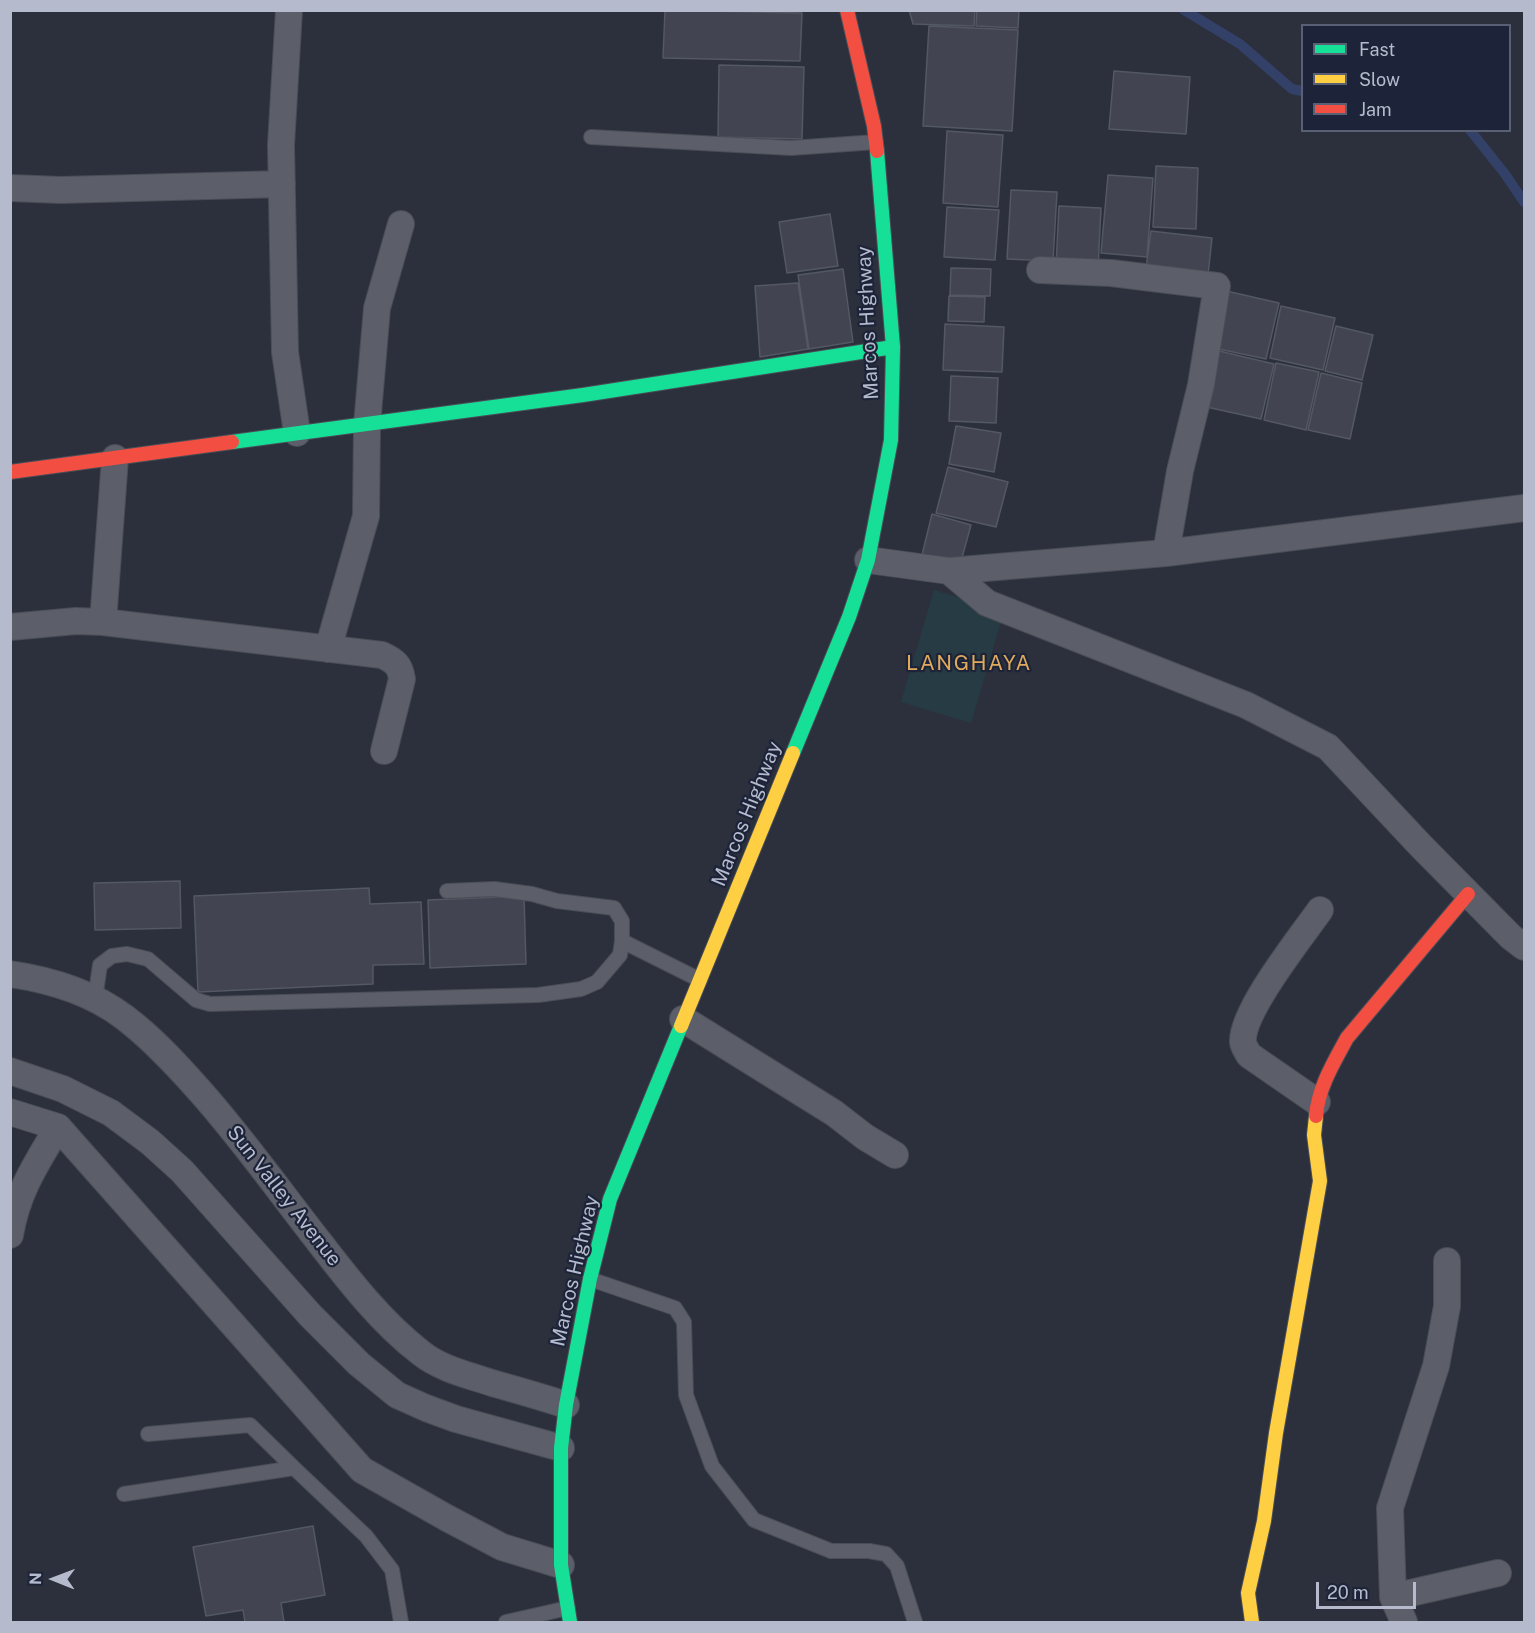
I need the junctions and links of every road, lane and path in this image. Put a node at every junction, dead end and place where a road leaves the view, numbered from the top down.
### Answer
1 (289, 10) edge
2 (847, 10) edge
3 (591, 137) dead end
4 (876, 142) junction
5 (282, 184) junction
6 (10, 188) edge
7 (401, 224) dead end
8 (1040, 270) dead end
9 (893, 347) junction
10 (367, 425) junction
11 (297, 433) junction
12 (115, 458) junction
13 (10, 471) edge
14 (1524, 508) edge
15 (1166, 553) junction
16 (867, 560) junction
17 (949, 571) junction
18 (103, 622) junction
19 (10, 627) edge
20 (328, 649) junction
21 (384, 751) dead end
22 (447, 891) dead end
23 (1468, 894) junction
24 (1320, 910) dead end
25 (622, 941) junction
26 (1524, 947) edge
27 (10, 974) edge
28 (700, 980) junction
29 (95, 999) junction
30 (683, 1019) junction
31 (10, 1071) edge
32 (1317, 1102) junction
33 (10, 1112) edge
34 (58, 1127) junction
35 (895, 1155) dead end
36 (12, 1222) edge
37 (1447, 1261) dead end
38 (590, 1279) junction
39 (566, 1405) junction
40 (148, 1434) dead end
41 (561, 1448) junction
42 (294, 1468) junction
43 (124, 1494) dead end
44 (561, 1565) junction
45 (1498, 1573) dead end
46 (1392, 1597) junction
47 (569, 1616) edge
48 (401, 1623) edge
49 (506, 1623) edge
50 (915, 1623) edge
51 (1252, 1623) edge
52 (1404, 1623) edge

1 - 5 street
2 - 4 main road, Marcos Highway
3 - 4 lane
4 - 9 main road, Marcos Highway
5 - 6 street
5 - 11 street
7 - 10 street
8 - 15 street
9 - 10 main road
9 - 16 main road, Marcos Highway
10 - 11 main road
10 - 20 street
11 - 12 main road
12 - 13 main road
12 - 18 street
14 - 15 street
15 - 17 street
16 - 17 street
16 - 28 main road, Marcos Highway
17 - 23 street
18 - 19 street
18 - 20 street
20 - 21 street
22 - 25 lane
23 - 26 street
23 - 32 main road
24 - 32 street
25 - 28 lane
25 - 29 lane
27 - 29 street, Sun Valley Avenue
28 - 30 main road, Marcos Highway
29 - 39 street, Sun Valley Avenue
30 - 35 street
30 - 38 main road, Marcos Highway
31 - 41 street
32 - 51 main road
33 - 34 street
34 - 36 street
34 - 44 street
37 - 46 street
38 - 39 main road, Marcos Highway
38 - 50 lane
39 - 41 main road, Marcos Highway
40 - 42 lane
41 - 44 main road, Marcos Highway
42 - 43 lane
42 - 48 lane
44 - 47 main road, Marcos Highway
45 - 46 street
46 - 52 street
47 - 49 lane

